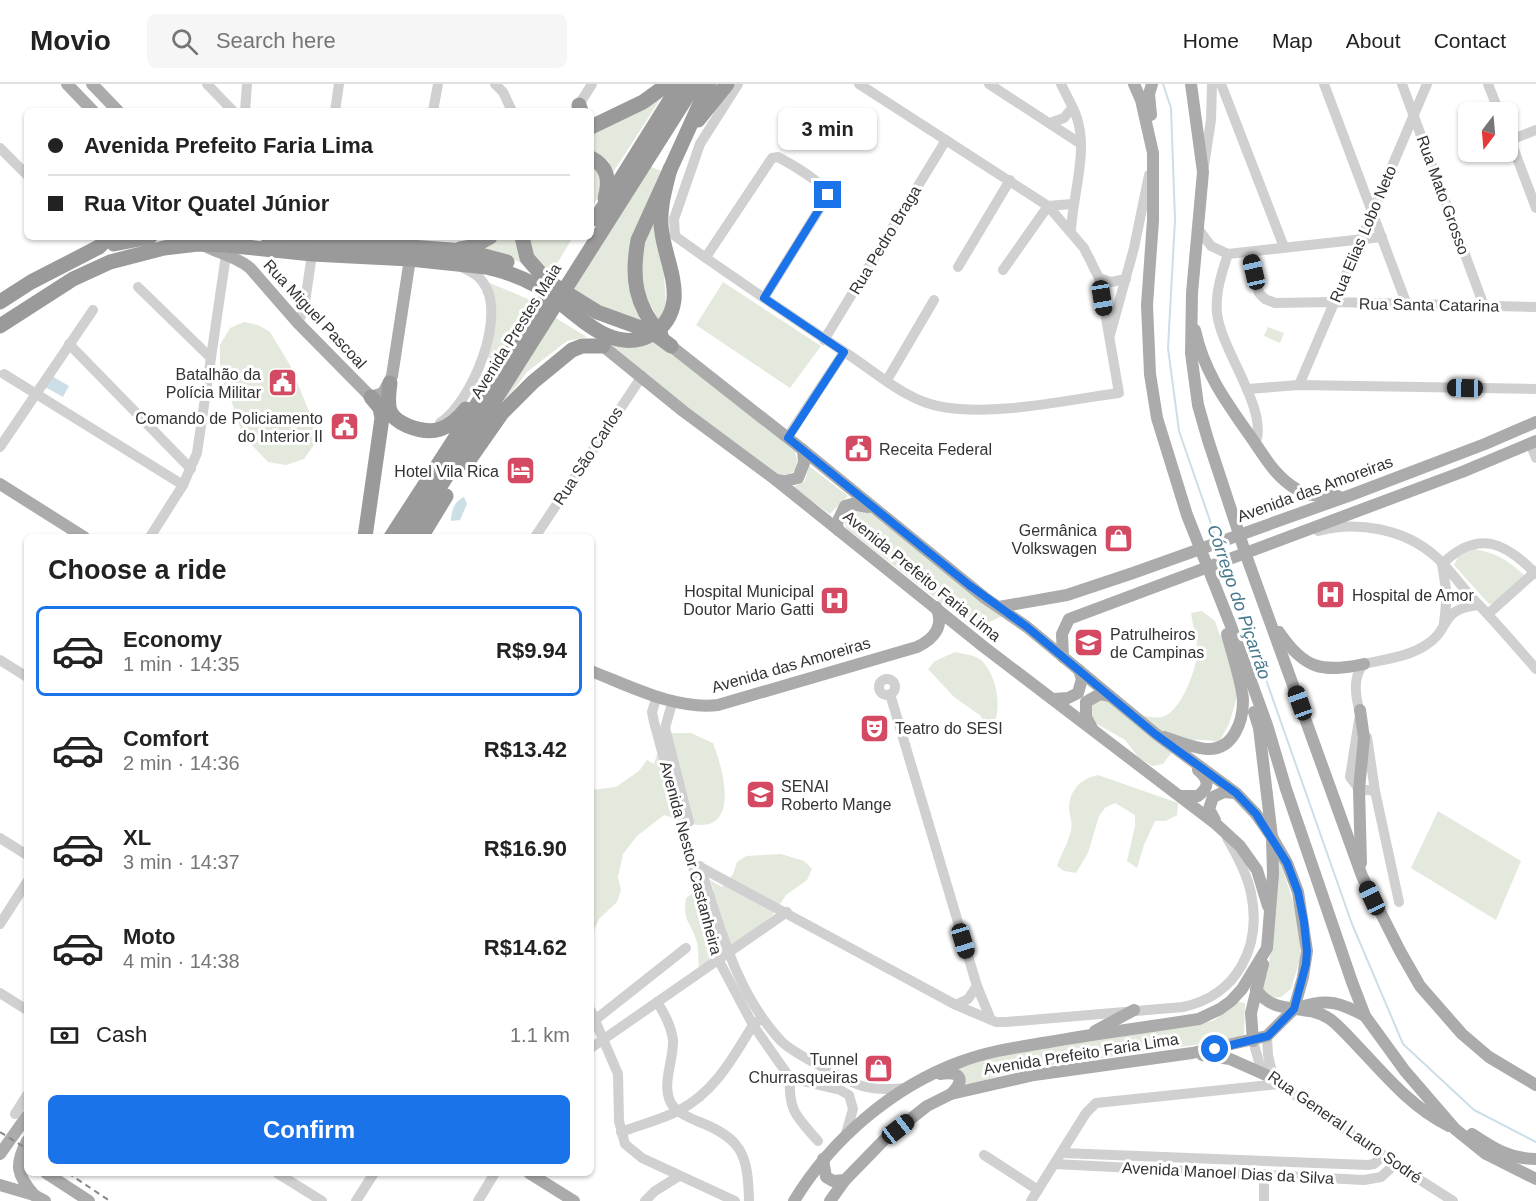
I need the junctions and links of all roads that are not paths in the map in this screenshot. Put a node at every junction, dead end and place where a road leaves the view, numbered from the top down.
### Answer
1 (67, 84) edge
2 (92, 84) edge
3 (207, 84) edge
4 (247, 84) edge
5 (339, 84) edge
6 (438, 84) edge
7 (592, 84) edge
8 (668, 84) edge
9 (680, 84) edge
10 (694, 84) edge
11 (709, 84) edge
12 (727, 84) edge
13 (738, 84) edge
14 (859, 84) edge
15 (989, 84) edge
16 (1061, 84) edge
17 (1134, 84) edge
18 (1152, 84) edge
19 (1182, 84) edge
20 (1191, 84) edge
21 (1212, 84) edge
22 (1221, 84) edge
23 (1324, 84) edge
24 (1402, 84) edge
25 (1427, 84) edge
26 (1488, 84) edge
27 (501, 87) edge
28 (1495, 102) edge
29 (90, 108) edge
30 (115, 108) edge
31 (230, 108) edge
32 (245, 108) edge
33 (335, 108) edge
34 (434, 108) edge
35 (511, 108) edge
36 (579, 108) edge
37 (1072, 108) junction
38 (1196, 111) junction
39 (1413, 116) junction
40 (594, 122) edge
41 (1050, 123) junction
42 (1536, 130) edge
43 (687, 134) junction
44 (1518, 135) edge
45 (946, 140) junction
46 (1081, 144) junction
47 (1152, 147) junction
48 (0, 148) edge
49 (594, 160) edge
50 (1518, 160) edge
51 (670, 169) junction
52 (24, 172) edge
53 (1203, 172) junction
54 (1010, 180) junction
55 (1072, 204) junction
56 (1048, 206) junction
57 (1536, 206) edge
58 (601, 212) junction
59 (1373, 212) junction
60 (594, 222) edge
61 (1071, 230) junction
62 (1199, 230) junction
63 (594, 232) edge
64 (1382, 237) junction
65 (1361, 239) junction
66 (111, 240) edge
67 (135, 240) edge
68 (287, 240) edge
69 (485, 240) edge
70 (523, 240) edge
71 (583, 240) edge
72 (588, 240) edge
73 (194, 241) edge
74 (404, 241) edge
75 (313, 244) edge
76 (99, 247) junction
77 (1284, 247) junction
78 (1250, 252) junction
79 (1228, 254) junction
80 (226, 255) junction
81 (453, 257) junction
82 (706, 257) junction
83 (410, 259) junction
84 (471, 265) junction
85 (958, 267) dead end
86 (1003, 270) dead end
87 (1099, 278) junction
88 (1126, 279) junction
89 (558, 281) junction
90 (138, 287) dead end
91 (764, 298) junction
92 (934, 300) dead end
93 (0, 302) edge
94 (1334, 302) junction
95 (1191, 303) junction
96 (1407, 305) junction
97 (1484, 306) junction
98 (1536, 307) edge
99 (93, 310) dead end
100 (538, 321) junction
101 (298, 323) junction
102 (0, 326) edge
103 (1109, 338) junction
104 (824, 340) junction
105 (69, 344) junction
106 (603, 346) junction
107 (671, 346) junction
108 (844, 352) junction
109 (211, 358) junction
110 (4, 374) dead end
111 (498, 374) junction
112 (642, 375) junction
113 (888, 380) junction
114 (390, 383) junction
115 (1299, 385) junction
116 (1248, 389) junction
117 (1536, 389) edge
118 (35, 393) junction
119 (371, 397) junction
120 (1536, 422) edge
121 (404, 424) junction
122 (422, 431) junction
123 (788, 438) junction
124 (378, 439) junction
125 (1533, 442) edge
126 (1255, 444) junction
127 (0, 447) edge
128 (803, 450) junction
129 (1536, 458) edge
130 (191, 469) junction
131 (776, 480) junction
132 (0, 484) edge
133 (183, 485) junction
134 (1351, 495) junction
135 (872, 508) junction
136 (838, 530) junction
137 (79, 534) edge
138 (152, 534) edge
139 (364, 534) edge
140 (393, 534) edge
141 (410, 534) edge
142 (423, 534) edge
143 (537, 534) edge
144 (1285, 538) junction
145 (1442, 564) junction
146 (1535, 572) edge
147 (1212, 578) junction
148 (1479, 605) junction
149 (936, 607) junction
150 (999, 607) junction
151 (1488, 614) junction
152 (1269, 616) junction
153 (1444, 623) junction
154 (1231, 626) junction
155 (1063, 657) junction
156 (0, 660) edge
157 (1364, 664) junction
158 (1536, 669) edge
159 (1079, 670) junction
160 (594, 672) edge
161 (24, 675) edge
162 (890, 694) dead end
163 (657, 696) junction
164 (1112, 697) junction
165 (1053, 699) junction
166 (674, 700) junction
167 (1360, 710) junction
168 (1093, 730) junction
169 (1155, 734) junction
170 (1178, 751) junction
171 (1359, 789) junction
172 (1376, 791) junction
173 (1236, 793) junction
174 (1182, 796) junction
175 (1220, 827) junction
176 (1272, 837) junction
177 (0, 838) edge
178 (24, 853) edge
179 (700, 867) junction
180 (1362, 876) junction
181 (24, 887) edge
182 (1399, 902) dead end
183 (787, 912) junction
184 (1270, 913) junction
185 (0, 924) edge
186 (686, 948) dead end
187 (1268, 948) junction
188 (729, 953) junction
189 (718, 959) junction
190 (977, 986) junction
191 (1256, 989) junction
192 (0, 993) edge
193 (657, 1002) junction
194 (983, 1002) junction
195 (956, 1005) junction
196 (24, 1008) edge
197 (1294, 1009) junction
198 (1134, 1010) junction
199 (970, 1012) junction
200 (594, 1014) edge
201 (1365, 1016) junction
202 (763, 1017) junction
203 (594, 1019) edge
204 (991, 1020) junction
205 (753, 1025) junction
206 (1087, 1035) junction
207 (598, 1036) edge
208 (1268, 1036) junction
209 (1253, 1041) junction
210 (1192, 1053) junction
211 (1494, 1060) junction
212 (932, 1075) junction
213 (790, 1078) junction
214 (1273, 1080) junction
215 (1536, 1085) edge
216 (907, 1088) junction
217 (1536, 1093) edge
218 (951, 1094) junction
219 (678, 1111) junction
220 (1439, 1111) junction
221 (21, 1115) edge
222 (1455, 1130) junction
223 (621, 1132) junction
224 (844, 1137) junction
225 (818, 1141) dead end
226 (0, 1145) edge
227 (24, 1147) edge
228 (0, 1153) edge
229 (984, 1155) dead end
230 (1384, 1155) junction
231 (1068, 1157) junction
232 (24, 1159) edge
233 (824, 1159) junction
234 (1536, 1160) edge
235 (1395, 1164) junction
236 (24, 1167) edge
237 (1264, 1174) junction
238 (38, 1176) edge
239 (51, 1176) edge
240 (282, 1176) edge
241 (372, 1176) edge
242 (493, 1176) edge
243 (535, 1176) edge
244 (679, 1176) junction
245 (1536, 1179) edge
246 (844, 1180) junction
247 (0, 1185) edge
248 (1038, 1190) junction
249 (40, 1198) edge
250 (76, 1201) edge
251 (89, 1201) edge
252 (322, 1201) edge
253 (356, 1201) edge
254 (478, 1201) edge
255 (574, 1201) edge
256 (645, 1201) edge
257 (735, 1201) edge
258 (749, 1201) edge
259 (794, 1201) edge
260 (830, 1201) edge
261 (1031, 1201) edge
262 (1264, 1201) edge
263 (1453, 1201) edge

1 - 29 main road
2 - 30 main road
3 - 31 street
4 - 32 street
5 - 33 street
6 - 34 street
7 - 36 street
8 - 40 highway
9 - 58 highway
10 - 63 highway, Avenida Prestes Maia
11 - 43 highway
12 - 43 highway
13 - 82 street
14 - 45 street
15 - 41 street
16 - 37 street
17 - 47 main road
18 - 47 main road
19 - 38 main road
20 - 38 main road
21 - 53 street
22 - 77 street
23 - 59 street
24 - 39 street, Rua Mato Grosso
25 - 39 street, Rua Elias Lobo Neto
26 - 28 street
27 - 35 street
37 - 41 street
37 - 46 street
38 - 53 main road
39 - 59 street, Rua Elias Lobo Neto
39 - 97 street, Rua Mato Grosso
41 - 46 street
42 - 44 street
43 - 51 highway
45 - 54 street
45 - 104 street, Rua Pedro Braga
46 - 55 street
47 - 88 street
47 - 147 main road
48 - 52 street
49 - 58 highway
50 - 57 street
51 - 84 highway
51 - 107 highway
53 - 62 main road
54 - 56 street
54 - 85 street
55 - 56 street
55 - 61 street
56 - 61 street
56 - 86 street
58 - 60 highway
59 - 64 street
59 - 65 street, Rua Elias Lobo Neto
61 - 87 street
62 - 79 street
62 - 95 main road
64 - 65 street
64 - 96 street
65 - 77 street
65 - 94 street, Rua Elias Lobo Neto
66 - 76 highway
67 - 76 highway
68 - 75 highway
69 - 81 highway
70 - 89 highway
71 - 89 highway, Avenida Prestes Maia
72 - 89 highway, Avenida Prestes Maia
73 - 75 highway
73 - 80 main road, Rua Miguel Pascoal
73 - 102 highway
74 - 75 highway
74 - 81 highway
75 - 83 highway
75 - 101 street
76 - 93 highway
77 - 78 street
78 - 79 street
78 - 94 street, Rua Santa Catarina
79 - 116 street
80 - 101 main road, Rua Miguel Pascoal
80 - 109 street
81 - 83 highway
81 - 84 highway
81 - 89 highway
81 - 122 street
82 - 91 street
82 - 91 street
83 - 114 main road
84 - 106 highway
87 - 88 street
87 - 103 street
88 - 103 street
89 - 100 highway, Avenida Prestes Maia
89 - 107 highway
90 - 109 street
91 - 104 street
92 - 113 street
94 - 96 street, Rua Santa Catarina
94 - 115 street, Rua Elias Lobo Neto
95 - 126 main road
95 - 152 main road
96 - 97 street, Rua Santa Catarina
97 - 98 street, Rua Santa Catarina
99 - 105 street
100 - 111 highway, Avenida Prestes Maia
100 - 141 highway, Avenida Prestes Maia
101 - 119 main road, Rua Miguel Pascoal
103 - 113 street
104 - 108 street
105 - 118 street
105 - 130 street
106 - 112 main road, Avenida Prefeito Faria Lima
106 - 142 highway
107 - 123 main road, Avenida Prefeito Faria Lima
108 - 113 street
108 - 123 street
109 - 130 street
110 - 118 street
111 - 122 highway
111 - 140 highway, Avenida Prestes Maia
112 - 131 main road, Avenida Prefeito Faria Lima
112 - 143 street, Rua São Carlos
114 - 119 main road
114 - 121 highway
115 - 116 street
115 - 117 street
116 - 126 street
118 - 127 street
118 - 133 street
119 - 124 highway
120 - 134 main road, Avenida das Amoreiras
121 - 122 highway
121 - 124 highway
123 - 128 main road, Avenida Prefeito Faria Lima
124 - 139 highway
125 - 129 street
125 - 144 main road
126 - 134 main road
128 - 131 main road
128 - 135 main road, Avenida Prefeito Faria Lima
130 - 133 street
131 - 136 main road, Avenida Prefeito Faria Lima
132 - 137 main road
133 - 138 street
134 - 150 main road, Avenida das Amoreiras
135 - 136 main road
135 - 150 main road, Avenida Prefeito Faria Lima
136 - 149 main road, Avenida Prefeito Faria Lima
144 - 145 street
144 - 155 main road
145 - 146 street
145 - 148 street
145 - 153 street
146 - 151 street
147 - 154 main road
147 - 169 main road
148 - 151 street
148 - 153 street
149 - 165 main road, Avenida Prefeito Faria Lima
149 - 166 main road, Avenida das Amoreiras
150 - 155 main road, Avenida Prefeito Faria Lima
151 - 158 street
152 - 157 main road
152 - 180 main road
153 - 157 street
154 - 176 main road
154 - 201 main road
155 - 159 main road, Avenida Prefeito Faria Lima
156 - 161 street
157 - 167 street
159 - 164 main road, Avenida Prefeito Faria Lima
159 - 165 main road
160 - 163 main road, Avenida das Amoreiras
162 - 190 street
163 - 166 main road, Avenida das Amoreiras
163 - 189 street, Avenida Nestor Castanheira
164 - 168 main road
164 - 169 main road, Avenida Prefeito Faria Lima
165 - 168 main road, Avenida Prefeito Faria Lima
166 - 179 street, Avenida Nestor Castanheira
167 - 171 main road
167 - 172 street
168 - 174 main road, Avenida Prefeito Faria Lima
169 - 170 main road, Avenida Prefeito Faria Lima
170 - 173 main road, Avenida Prefeito Faria Lima
170 - 174 main road
171 - 172 street
171 - 180 main road
172 - 182 street
173 - 175 main road
173 - 176 main road, Avenida Prefeito Faria Lima
174 - 175 main road, Avenida Prefeito Faria Lima
175 - 184 main road, Avenida Prefeito Faria Lima
175 - 198 street
176 - 184 main road, Avenida Prefeito Faria Lima
176 - 197 main road, Avenida Prefeito Faria Lima
177 - 178 street
179 - 183 street
179 - 188 street, Avenida Nestor Castanheira
180 - 211 main road
181 - 185 street
183 - 188 street
183 - 195 street
184 - 187 main road, Avenida Prefeito Faria Lima
186 - 200 street
187 - 191 main road
187 - 206 main road, Avenida Prefeito Faria Lima
188 - 189 street
188 - 202 street, Avenida Nestor Castanheira
189 - 193 street
189 - 205 street, Avenida Nestor Castanheira
190 - 194 street
190 - 195 street
191 - 197 main road
191 - 209 main road
192 - 196 street
193 - 207 street
193 - 219 street
194 - 199 street
194 - 204 street
195 - 199 street
197 - 201 main road
197 - 208 main road, Avenida Prefeito Faria Lima
197 - 222 main road
198 - 204 street
198 - 206 main road
199 - 204 street
201 - 220 main road
202 - 205 street
202 - 216 street, Avenida Nestor Castanheira
203 - 207 street
205 - 213 street, Avenida Nestor Castanheira
205 - 219 street
206 - 212 main road, Avenida Prefeito Faria Lima
207 - 223 street
208 - 209 main road, Avenida Prefeito Faria Lima
208 - 214 street
209 - 210 main road, Avenida Prefeito Faria Lima
209 - 214 street, Rua General Lauro Sodré
210 - 214 main road
210 - 218 main road, Avenida Prefeito Faria Lima
211 - 215 main road
211 - 217 main road
212 - 216 main road, Avenida Prefeito Faria Lima
212 - 218 main road
213 - 224 street
213 - 225 street
214 - 230 street, Rua General Lauro Sodré
214 - 231 street
216 - 224 main road, Avenida Prefeito Faria Lima
218 - 246 main road, Avenida Prefeito Faria Lima
219 - 223 street
219 - 258 street
220 - 222 main road
220 - 234 main road
221 - 228 main road
222 - 245 main road
223 - 244 street
224 - 233 main road, Avenida Prefeito Faria Lima
226 - 232 main road
227 - 249 main road
228 - 236 main road
229 - 248 street
230 - 231 street, Avenida Manoel Dias da Silva
230 - 235 street, Rua General Lauro Sodré
231 - 237 street, Avenida Manoel Dias da Silva
231 - 248 street, Avenida Manoel Dias da Silva
233 - 246 main road
233 - 259 main road, Avenida Prefeito Faria Lima
235 - 237 street, Avenida Manoel Dias da Silva
235 - 263 street, Rua General Lauro Sodré
237 - 262 street
238 - 250 main road
239 - 251 main road
240 - 252 street
241 - 253 street
242 - 254 street
243 - 255 main road
244 - 256 street
244 - 257 street
246 - 260 main road, Avenida Prefeito Faria Lima
247 - 249 main road
248 - 261 street

